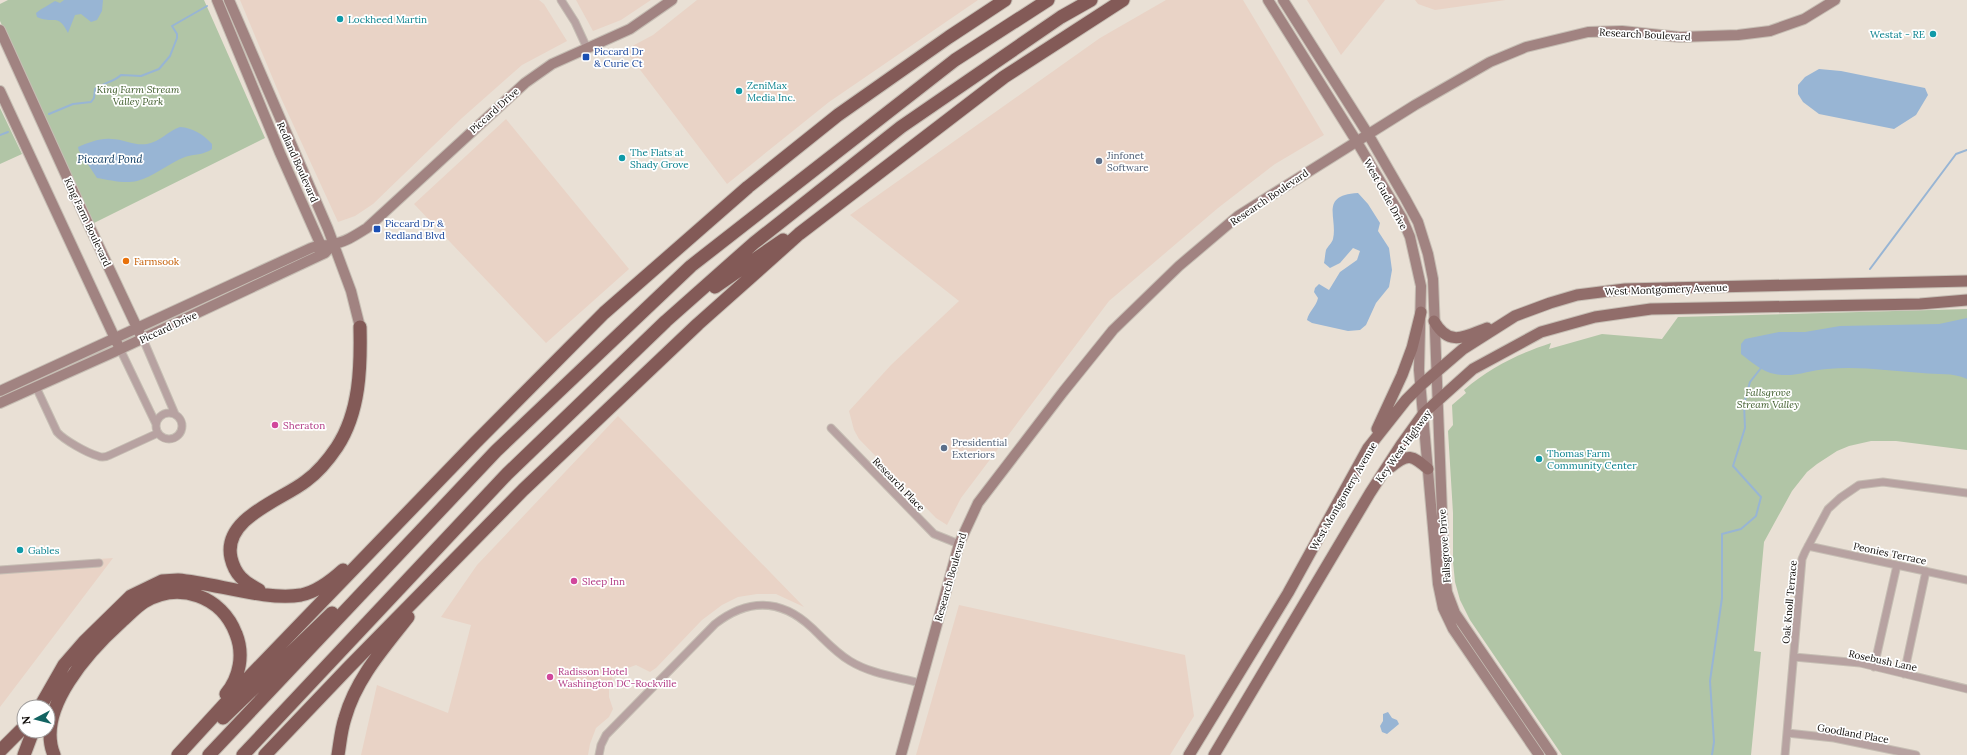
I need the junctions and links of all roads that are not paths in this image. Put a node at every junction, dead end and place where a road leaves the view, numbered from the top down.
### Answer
1 (217, 0) edge
2 (229, 0) edge
3 (561, 0) edge
4 (672, 0) edge
5 (1005, 0) edge
6 (1048, 0) edge
7 (1090, 0) edge
8 (1123, 0) edge
9 (1268, 0) edge
10 (1283, 0) edge
11 (1835, 0) edge
12 (0, 30) edge
13 (587, 48) junction
14 (0, 91) edge
15 (1368, 134) junction
16 (1357, 142) junction
17 (861, 186) junction
18 (333, 244) junction
19 (323, 249) junction
20 (1967, 281) edge
21 (1967, 300) edge
22 (1421, 312) junction
23 (1515, 316) junction
24 (666, 321) junction
25 (1434, 321) junction
26 (360, 327) joint
27 (138, 328) junction
28 (116, 338) junction
29 (143, 338) junction
30 (120, 349) junction
31 (1436, 372) junction
32 (1421, 385) junction
33 (36, 387) junction
34 (0, 391) edge
35 (1437, 401) junction
36 (0, 403) edge
37 (1424, 413) junction
38 (175, 414) junction
39 (156, 424) junction
40 (831, 428) dead end
41 (158, 433) junction
42 (475, 443) junction
43 (1368, 448) junction
44 (1428, 469) junction
45 (1382, 475) junction
46 (1967, 494) edge
47 (412, 540) junction
48 (959, 544) junction
49 (1808, 546) junction
50 (99, 564) dead end
51 (1897, 565) junction
52 (446, 568) junction
53 (0, 570) edge
54 (1926, 571) junction
55 (1967, 580) edge
56 (268, 595) junction
57 (1794, 657) junction
58 (1874, 667) junction
59 (1904, 674) junction
60 (920, 683) junction
61 (1967, 689) edge
62 (45, 699) edge
63 (198, 733) junction
64 (1787, 733) junction
65 (16, 735) edge
66 (30, 739) edge
67 (0, 751) edge
68 (178, 754) edge
69 (24, 755) edge
70 (54, 755) edge
71 (209, 755) edge
72 (243, 755) edge
73 (265, 755) edge
74 (338, 755) edge
75 (599, 755) edge
76 (900, 755) edge
77 (1190, 755) edge
78 (1214, 755) edge
79 (1539, 755) edge
80 (1552, 755) edge
81 (1785, 755) edge
82 (1916, 755) edge

1 - 19 street, Redland Boulevard
2 - 18 street, Redland Boulevard
3 - 13 street
4 - 13 street, Piccard Drive
5 - 42 highway
6 - 47 highway
7 - 24 highway
8 - 17 highway
9 - 16 street, West Gude Drive
10 - 15 street, West Gude Drive
11 - 15 street, Research Boulevard
12 - 27 street, King Farm Boulevard
13 - 18 street, Piccard Drive
14 - 28 street
15 - 16 street, Research Boulevard
15 - 25 street, West Gude Drive
16 - 22 street, West Gude Drive
16 - 48 street, Research Boulevard
17 - 24 highway
17 - 52 highway
18 - 19 street, Piccard Drive
18 - 26 street, Redland Boulevard
19 - 27 street, Piccard Drive
19 - 29 street, Piccard Drive
20 - 23 main road, West Montgomery Avenue
21 - 35 main road, West Montgomery Avenue
22 - 32 street, West Gude Drive
22 - 43 main road
23 - 25 main road
23 - 31 main road, West Montgomery Avenue
24 - 72 highway
25 - 31 street, West Gude Drive
26 - 56 highway
27 - 28 street, Piccard Drive
27 - 29 street, King Farm Boulevard
28 - 30 street
28 - 34 street, Piccard Drive
29 - 30 street, Piccard Drive
29 - 38 street, King Farm Boulevard
30 - 33 street, Piccard Drive
30 - 39 street
31 - 32 main road, West Montgomery Avenue
31 - 35 street, West Gude Drive
32 - 37 street, West Gude Drive
32 - 43 main road, West Montgomery Avenue
33 - 36 street, Piccard Drive
33 - 41 street
35 - 37 main road, Key West Highway
35 - 80 street, Fallsgrove Drive
37 - 44 street, Fallsgrove Drive
37 - 45 main road, Key West Highway
38 - 39 street
38 - 41 street
39 - 41 street
40 - 48 street, Research Place
42 - 56 highway
42 - 63 highway
43 - 77 main road, West Montgomery Avenue
44 - 45 main road
44 - 79 street, Fallsgrove Drive
45 - 78 main road, Key West Highway
46 - 49 street, Oak Knoll Terrace
47 - 68 highway
47 - 71 highway
48 - 60 street, Research Boulevard
49 - 51 street, Peonies Terrace
49 - 57 street, Oak Knoll Terrace
50 - 53 street
51 - 54 street, Peonies Terrace
51 - 58 street
52 - 73 highway
52 - 74 highway
54 - 55 street, Peonies Terrace
54 - 59 street
56 - 62 highway
57 - 58 street, Rosebush Lane
57 - 64 street, Oak Knoll Terrace
58 - 59 street, Rosebush Lane
59 - 61 street, Rosebush Lane
60 - 75 street
60 - 76 street, Research Boulevard
63 - 68 highway
63 - 70 highway
64 - 81 street, Oak Knoll Terrace
64 - 82 street, Goodland Place
65 - 67 highway
66 - 69 highway

